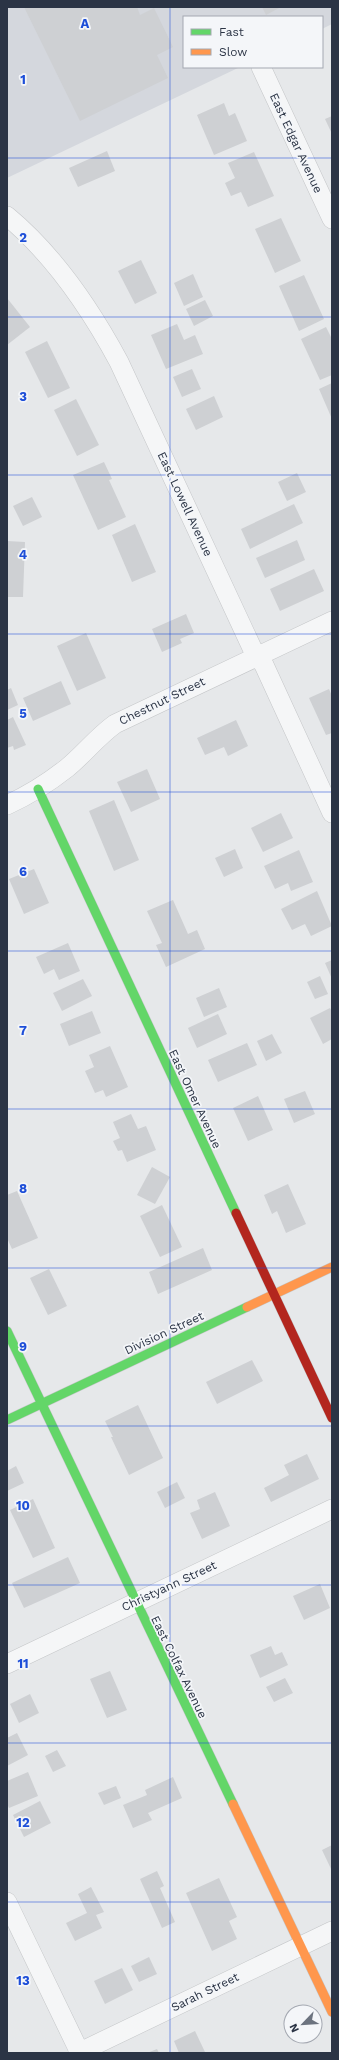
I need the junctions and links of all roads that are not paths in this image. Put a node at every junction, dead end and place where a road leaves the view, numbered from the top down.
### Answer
1 (261, 68) edge
2 (7, 216) edge
3 (332, 219) edge
4 (332, 621) edge
5 (257, 656) junction
6 (38, 789) junction
7 (7, 806) edge
8 (332, 813) edge
9 (332, 1267) edge
10 (273, 1295) junction
11 (7, 1331) edge
12 (41, 1404) junction
13 (332, 1418) edge
14 (7, 1420) edge
15 (332, 1509) edge
16 (135, 1602) junction
17 (7, 1664) edge
18 (7, 1902) edge
19 (332, 1931) edge
20 (300, 1946) junction
21 (332, 2012) edge
22 (79, 2053) edge

1 - 3 street, East Edgar Avenue
2 - 5 street, East Lowell Avenue
4 - 5 street, Chestnut Street
5 - 6 street, Chestnut Street
5 - 8 street, East Lowell Avenue
6 - 7 street, Chestnut Street
6 - 10 street, East Omer Avenue
9 - 10 street, Division Street
10 - 12 street, Division Street
10 - 13 street, East Omer Avenue
11 - 12 street, East Colfax Avenue
12 - 14 street, Division Street
12 - 16 street, East Colfax Avenue
15 - 16 street, Christyann Street
16 - 17 street, Christyann Street
16 - 20 street, East Colfax Avenue
18 - 22 street
19 - 20 street, Sarah Street
20 - 21 street, East Colfax Avenue
20 - 22 street, Sarah Street

